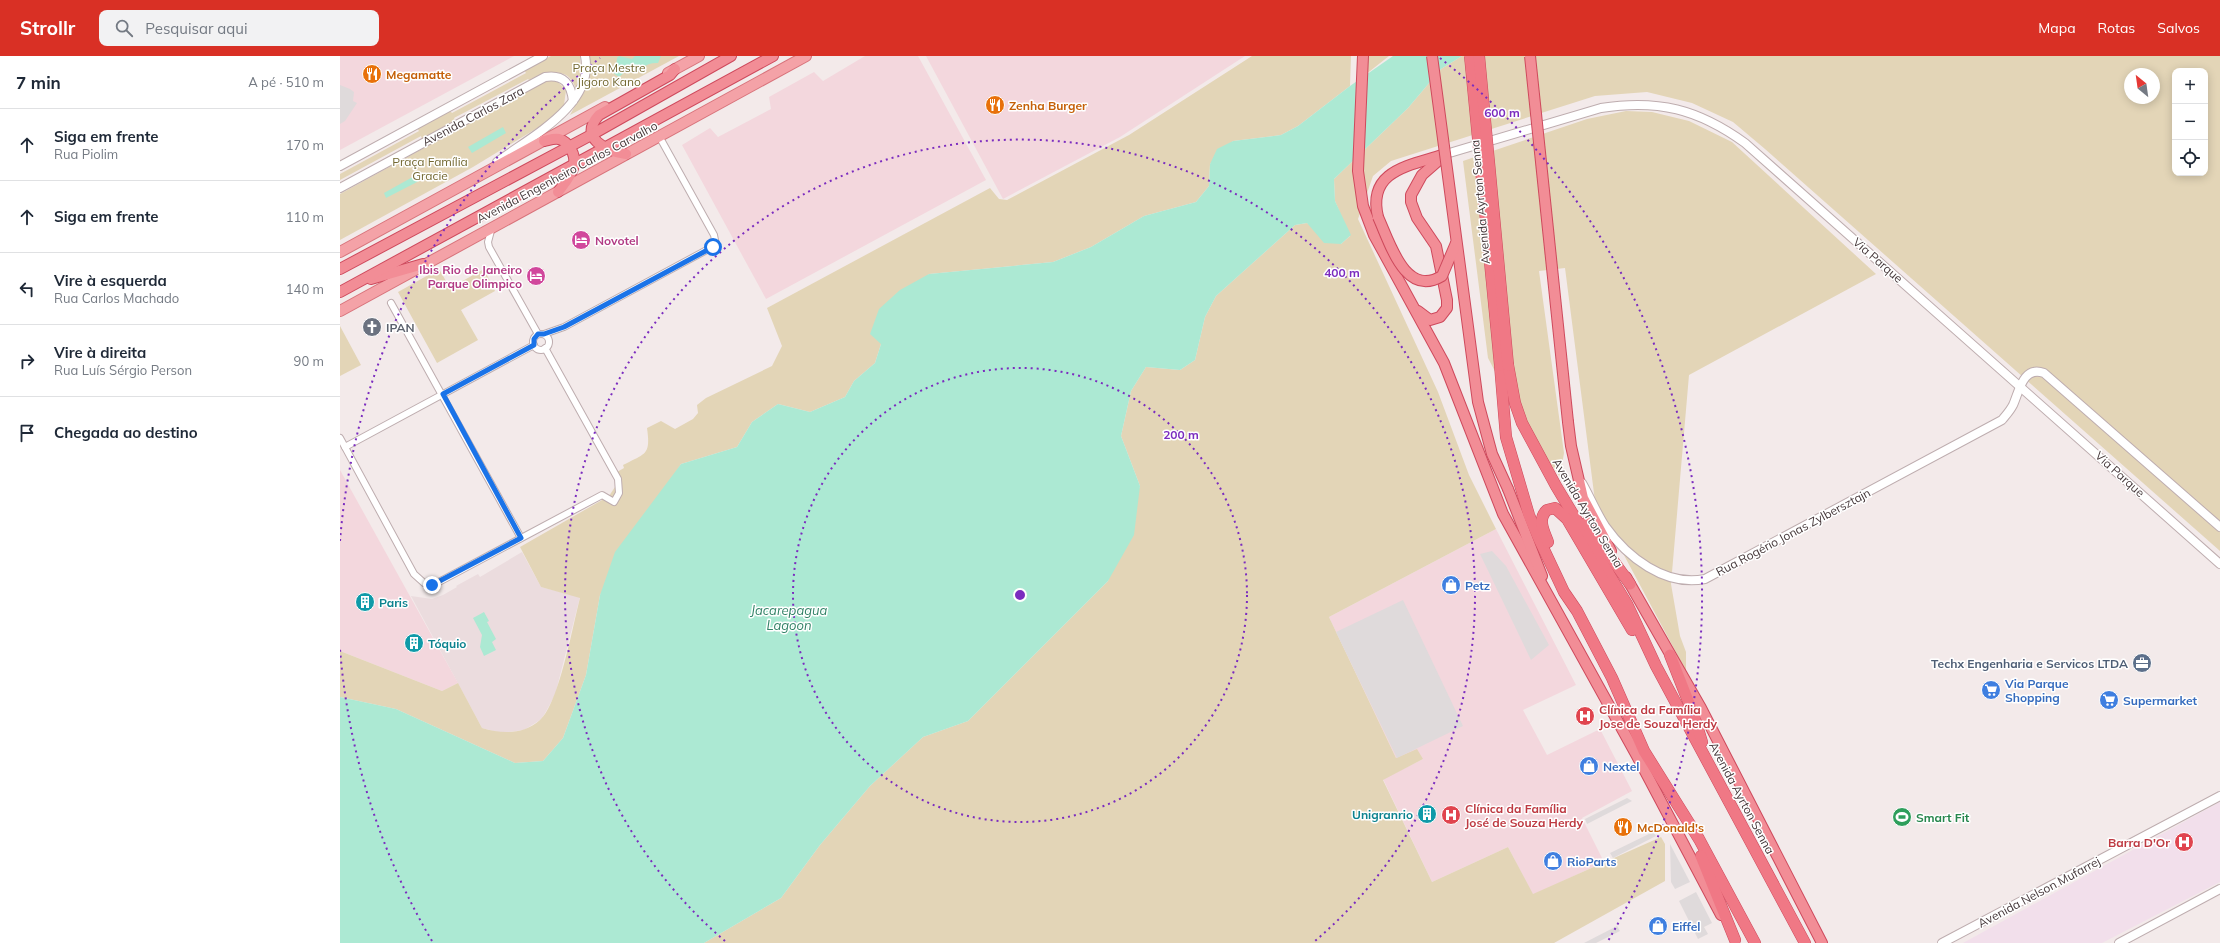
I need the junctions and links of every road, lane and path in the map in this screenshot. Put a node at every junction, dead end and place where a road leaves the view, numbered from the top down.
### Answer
1 (543, 56) edge
2 (585, 56) edge
3 (699, 56) edge
4 (773, 56) edge
5 (806, 56) edge
6 (1363, 56) edge
7 (1432, 56) edge
8 (1470, 56) edge
9 (1479, 56) edge
10 (1530, 56) edge
11 (730, 57) edge
12 (675, 69) junction
13 (574, 101) junction
14 (592, 134) junction
15 (660, 136) junction
16 (544, 141) junction
17 (569, 146) junction
18 (603, 148) junction
19 (626, 154) junction
20 (1446, 154) junction
21 (575, 164) junction
22 (340, 166) edge
23 (484, 172) junction
24 (340, 188) edge
25 (558, 192) junction
26 (426, 221) junction
27 (492, 227) junction
28 (1457, 241) junction
29 (340, 252) edge
30 (340, 262) edge
31 (423, 264) junction
32 (340, 269) edge
33 (351, 286) junction
34 (340, 292) edge
35 (1409, 301) junction
36 (391, 303) dead end
37 (340, 311) edge
38 (541, 334) junction
39 (534, 345) junction
40 (545, 348) junction
41 (1504, 365) junction
42 (2007, 374) junction
43 (2027, 376) junction
44 (2019, 385) junction
45 (2028, 393) junction
46 (443, 394) junction
47 (2015, 400) junction
48 (340, 438) edge
49 (345, 447) junction
50 (1578, 475) junction
51 (1556, 486) junction
52 (2220, 527) edge
53 (521, 538) junction
54 (2220, 564) edge
55 (1630, 584) junction
56 (1549, 595) junction
57 (1577, 611) junction
58 (1670, 655) junction
59 (1656, 666) junction
60 (1707, 761) junction
61 (2220, 796) edge
62 (1699, 839) junction
63 (2220, 889) edge
64 (1736, 942) edge
65 (1755, 943) edge
66 (1805, 943) edge
67 (1822, 943) edge
68 (1942, 943) edge
69 (2119, 943) edge

1 - 22 street, Avenida Carlos Zara
2 - 13 street
3 - 12 main road
4 - 18 highway, Avenida Engenheiro Carlos Carvalho
5 - 15 main road, Avenida Engenheiro Carlos Carvalho
6 - 35 highway
7 - 28 highway, bridge
8 - 41 highway, Avenida Ayrton Senna, bridge
9 - 41 highway, Avenida Ayrton Senna, bridge
10 - 50 highway, Avenida Ayrton Senna, bridge
11 - 14 highway, Avenida Engenheiro Carlos Carvalho
12 - 14 highway
12 - 16 main road
13 - 23 street
13 - 24 street, Avenida Carlos Zara
14 - 17 highway, Avenida Engenheiro Carlos Carvalho
14 - 18 highway
15 - 19 main road, Avenida Engenheiro Carlos Carvalho
15 - 38 street
16 - 17 highway
16 - 23 main road
17 - 21 highway
17 - 26 highway, Avenida Engenheiro Carlos Carvalho
18 - 19 highway
18 - 21 highway, Avenida Engenheiro Carlos Carvalho
19 - 25 main road, Avenida Engenheiro Carlos Carvalho
20 - 28 highway, bridge
20 - 35 highway
20 - 42 street, Via Parque
21 - 25 highway
21 - 33 highway, Avenida Engenheiro Carlos Carvalho
23 - 29 main road
25 - 27 main road, Avenida Engenheiro Carlos Carvalho
26 - 30 highway
26 - 32 highway, Avenida Engenheiro Carlos Carvalho
27 - 31 main road, Avenida Engenheiro Carlos Carvalho
27 - 38 street
28 - 56 highway, bridge
31 - 33 highway
31 - 37 main road, Avenida Engenheiro Carlos Carvalho
33 - 34 highway, Avenida Engenheiro Carlos Carvalho
35 - 56 highway
36 - 46 street
38 - 39 street
38 - 40 street
39 - 40 street
39 - 46 street
40 - 53 street
41 - 51 highway, Avenida Ayrton Senna
41 - 57 highway, Avenida Ayrton Senna
42 - 44 street, Via Parque
42 - 47 street
43 - 44 street
43 - 45 street
43 - 52 street
44 - 45 street, Via Parque
44 - 47 street, Rua Rogério Jonas Zylbersztajn
45 - 54 street, Via Parque
46 - 49 street
46 - 53 street
47 - 50 street, Rua Rogério Jonas Zylbersztajn
48 - 49 street
49 - 53 street
50 - 55 highway, Avenida Ayrton Senna
51 - 55 highway
51 - 59 highway, Avenida Ayrton Senna
55 - 58 highway, Avenida Ayrton Senna
56 - 64 highway
57 - 59 highway
57 - 62 highway, Avenida Ayrton Senna
58 - 60 highway
58 - 67 highway, Avenida Ayrton Senna
59 - 60 highway, Avenida Ayrton Senna
60 - 66 highway, Avenida Ayrton Senna
61 - 68 street, Avenida Nelson Mufarrej
62 - 64 highway
62 - 65 highway, Avenida Ayrton Senna
63 - 69 street

